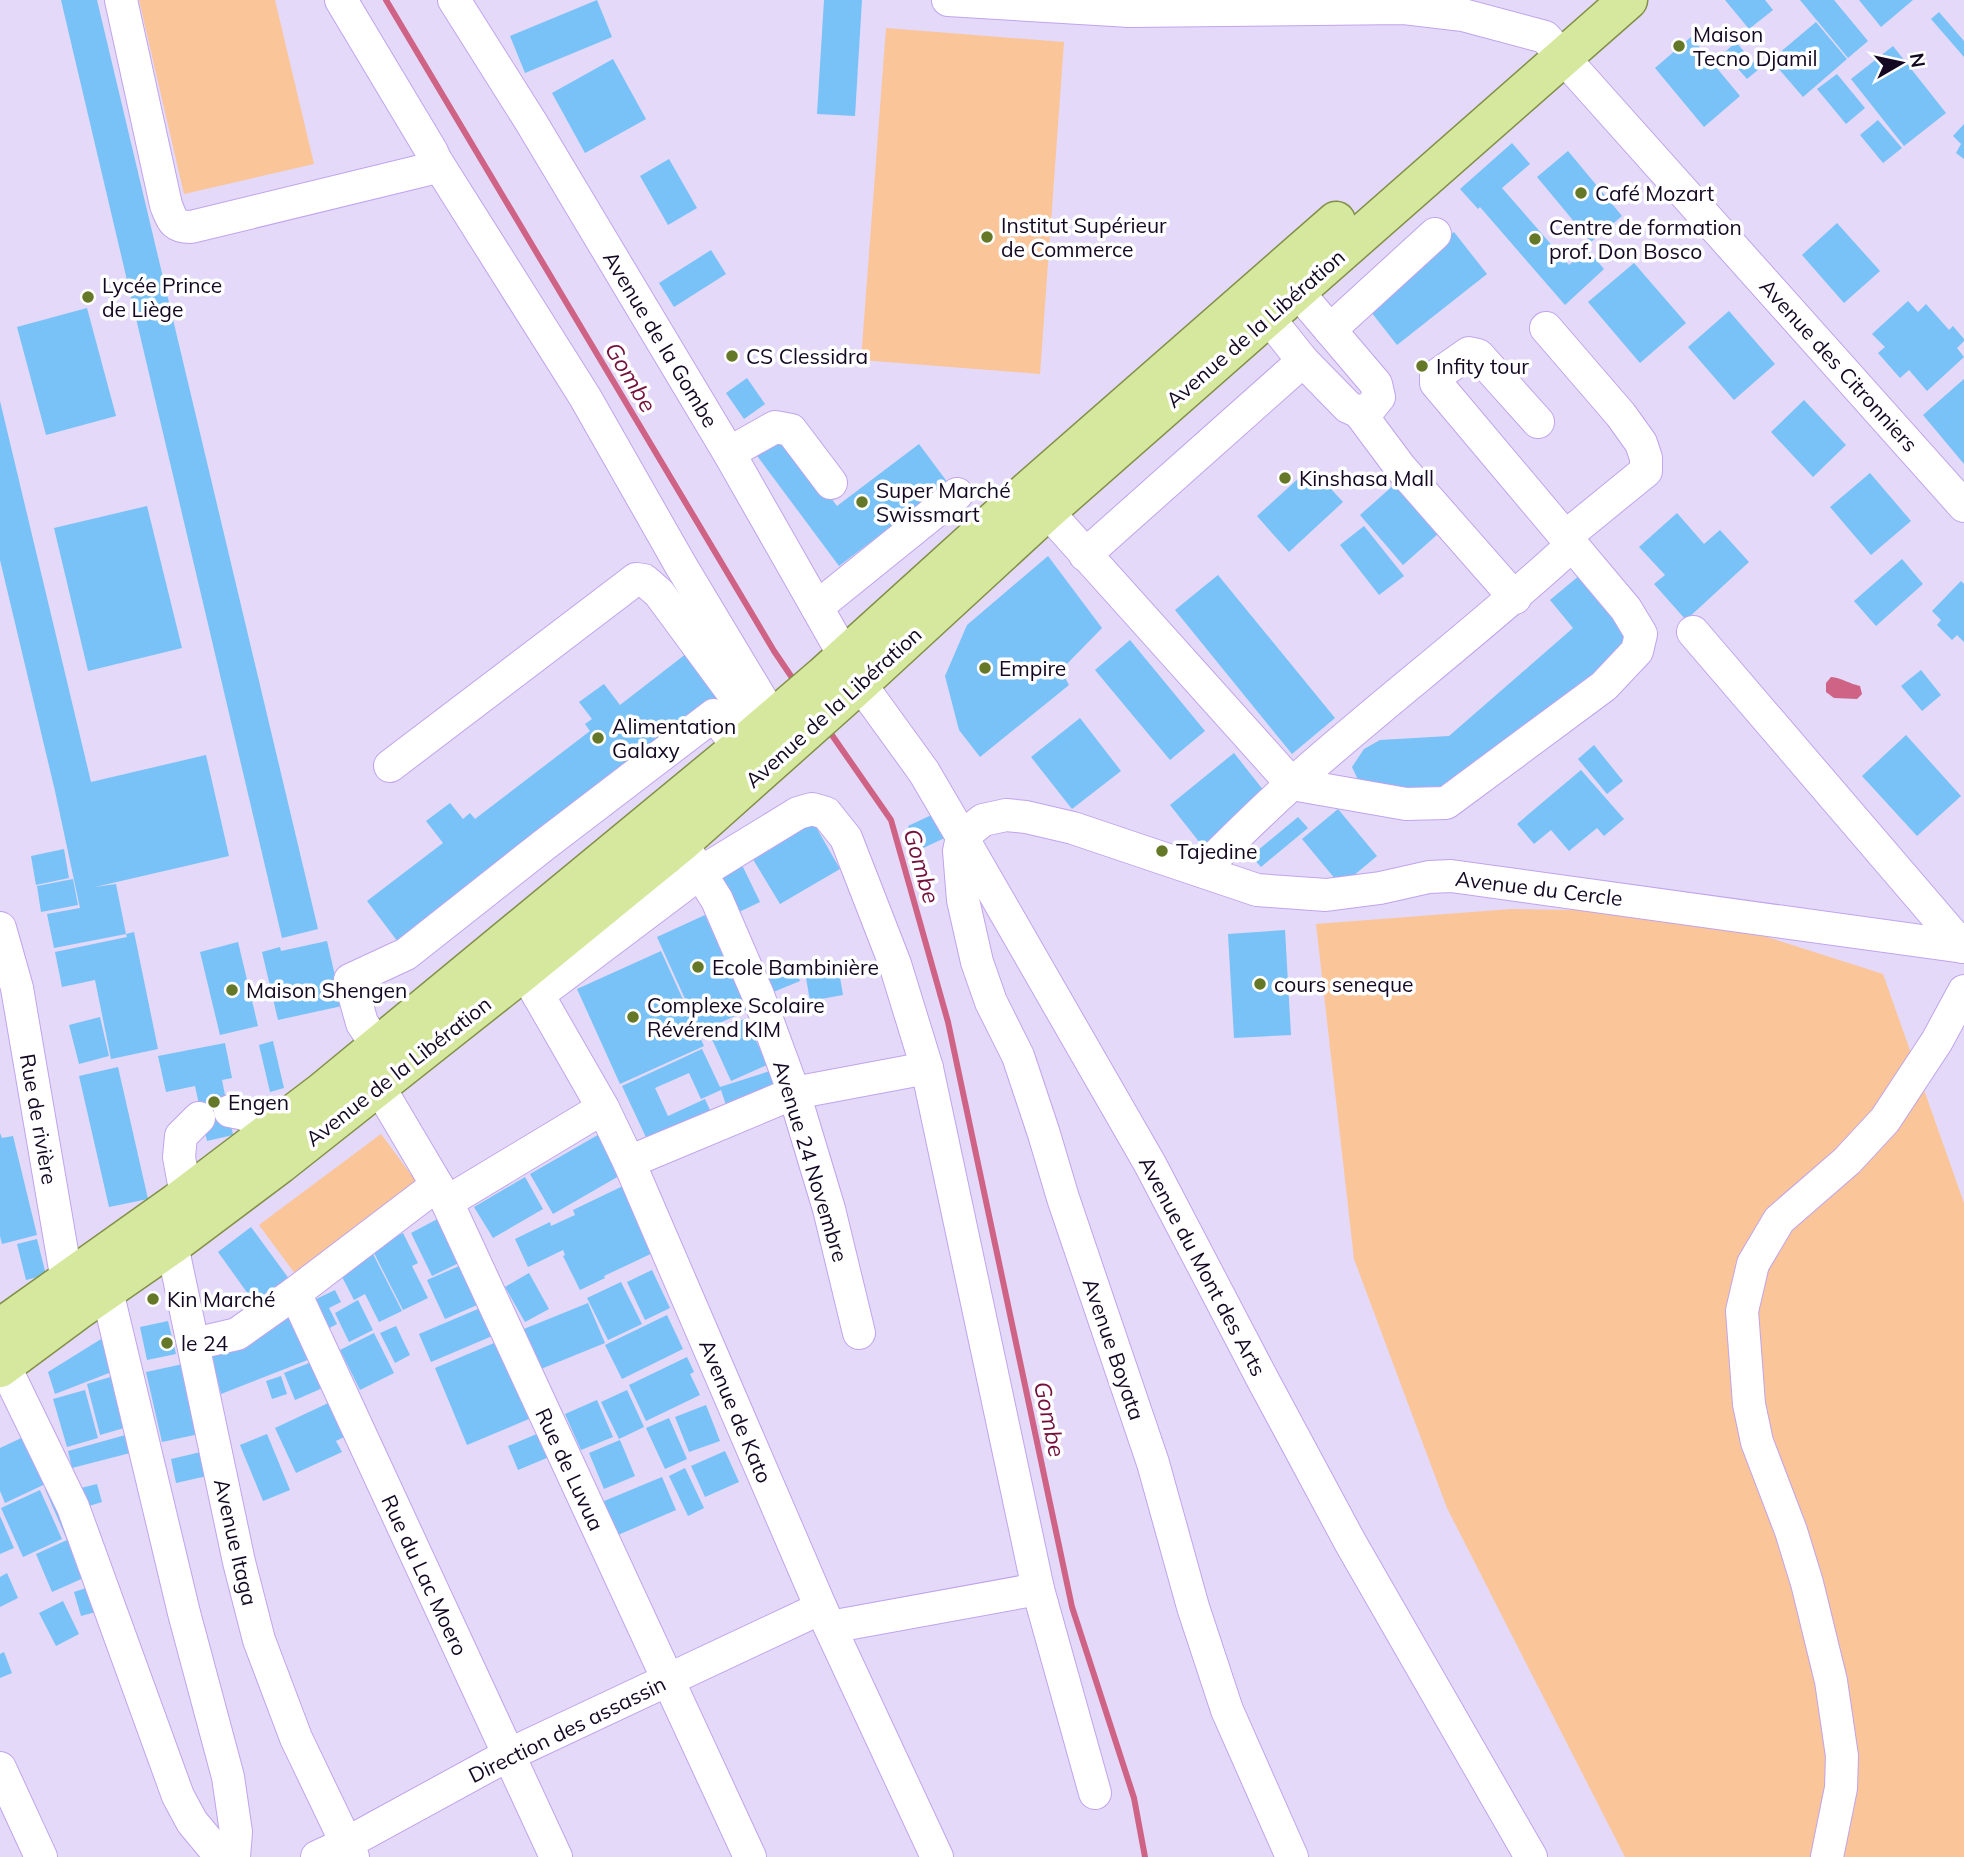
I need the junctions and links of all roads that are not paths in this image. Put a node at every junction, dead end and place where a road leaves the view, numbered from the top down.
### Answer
1 (121, 0) edge
2 (341, 0) edge
3 (454, 0) edge
4 (948, 0) edge
5 (1587, 0) edge
6 (1628, 0) edge
7 (1130, 6) edge
8 (1554, 46) junction
9 (435, 159) junction
10 (1435, 234) dead end
11 (1297, 291) junction
12 (1268, 317) junction
13 (1546, 328) dead end
14 (1330, 330) junction
15 (1303, 360) junction
16 (1359, 412) junction
17 (1538, 422) dead end
18 (729, 453) junction
19 (831, 483) dead end
20 (957, 494) dead end
21 (1964, 506) edge
22 (1047, 511) junction
23 (1569, 541) junction
24 (1085, 555) junction
25 (1515, 598) junction
26 (817, 607) junction
27 (1693, 632) dead end
28 (842, 679) junction
29 (770, 730) junction
30 (390, 766) dead end
31 (1292, 784) junction
32 (962, 837) junction
33 (691, 857) junction
34 (1201, 871) junction
35 (0, 928) edge
36 (1964, 947) edge
37 (531, 983) junction
38 (8, 990) edge
39 (1964, 991) edge
40 (378, 1047) junction
41 (927, 1068) junction
42 (379, 1087) junction
43 (794, 1093) junction
44 (603, 1108) junction
45 (230, 1111) dead end
46 (199, 1118) dead end
47 (271, 1132) junction
48 (629, 1161) junction
49 (442, 1194) junction
50 (173, 1218) junction
51 (295, 1293) junction
52 (84, 1294) junction
53 (0, 1328) edge
54 (859, 1333) dead end
55 (194, 1344) junction
56 (2, 1367) edge
57 (1038, 1589) junction
58 (826, 1618) junction
59 (668, 1679) junction
60 (508, 1755) junction
61 (0, 1768) edge
62 (1095, 1793) dead end
63 (350, 1850) edge
64 (41, 1857) edge
65 (228, 1857) edge
66 (234, 1857) edge
67 (317, 1857) edge
68 (556, 1857) edge
69 (750, 1857) edge
70 (937, 1857) edge
71 (1292, 1857) edge
72 (1531, 1857) edge
73 (1827, 1857) edge

1 - 9 street
2 - 9 street
3 - 18 street, Avenue de la Gombe
4 - 7 street
5 - 8 main road, Avenue de la Libération
6 - 8 main road, Avenue de la Libération
7 - 8 street
8 - 11 main road, Avenue de la Libération
8 - 21 street, Avenue des Citronniers
8 - 28 main road, Avenue de la Libération
9 - 29 street
10 - 14 street
11 - 12 main road, Avenue de la Libération
11 - 14 street
12 - 15 street
12 - 22 main road, Avenue de la Libération
13 - 23 street
14 - 16 street
15 - 16 street
15 - 24 street
16 - 25 street
17 - 23 street
18 - 19 street
18 - 26 street, Avenue de la Gombe
20 - 26 street
22 - 24 street
22 - 28 main road, Avenue de la Libération
23 - 25 street
23 - 31 street
24 - 31 street
25 - 31 street
26 - 28 street, Avenue de la Gombe
27 - 36 street
28 - 29 main road, Avenue de la Libération
28 - 32 street, Avenue du Mont des Arts
29 - 30 street
29 - 33 main road, Avenue de la Libération
29 - 40 main road, Avenue de la Libération
29 - 40 street
31 - 34 street
32 - 34 street, Avenue du Cercle
32 - 71 street, Avenue Boyata
32 - 72 street, Avenue du Mont des Arts
33 - 37 main road, Avenue de la Libération
33 - 41 street
33 - 43 street, Avenue 24 Novembre
34 - 36 street, Avenue du Cercle
35 - 38 street, Rue de rivière
37 - 42 main road, Avenue de la Libération
37 - 44 street, Avenue de Kato
38 - 52 street, Rue de rivière
39 - 73 street
40 - 47 main road, Avenue de la Libération
41 - 43 street
41 - 57 street
42 - 49 street, Rue de Luvua
42 - 50 main road, Avenue de la Libération
43 - 48 street
43 - 54 street, Avenue 24 Novembre
44 - 48 street, Avenue de Kato
44 - 49 street
45 - 47 street
46 - 50 street, Avenue Itaga
47 - 50 main road, Avenue de la Libération
48 - 58 street, Avenue de Kato
49 - 51 street
49 - 59 street, Rue de Luvua
50 - 52 main road, Avenue de la Libération
50 - 55 street, Avenue Itaga
51 - 55 street
51 - 60 street, Rue du Lac Moero
52 - 53 main road, Avenue de la Libération
52 - 56 main road, Avenue de la Libération
52 - 66 street, Rue de rivière
55 - 63 street, Avenue Itaga
56 - 65 street
57 - 58 street, Direction des assassin
57 - 62 street
58 - 59 street, Direction des assassin
58 - 70 street, Avenue de Kato
59 - 60 street, Direction des assassin
59 - 69 street, Rue de Luvua
60 - 63 street, Direction des assassin
60 - 68 street, Rue du Lac Moero
61 - 64 street
63 - 67 street, Direction des assassin

